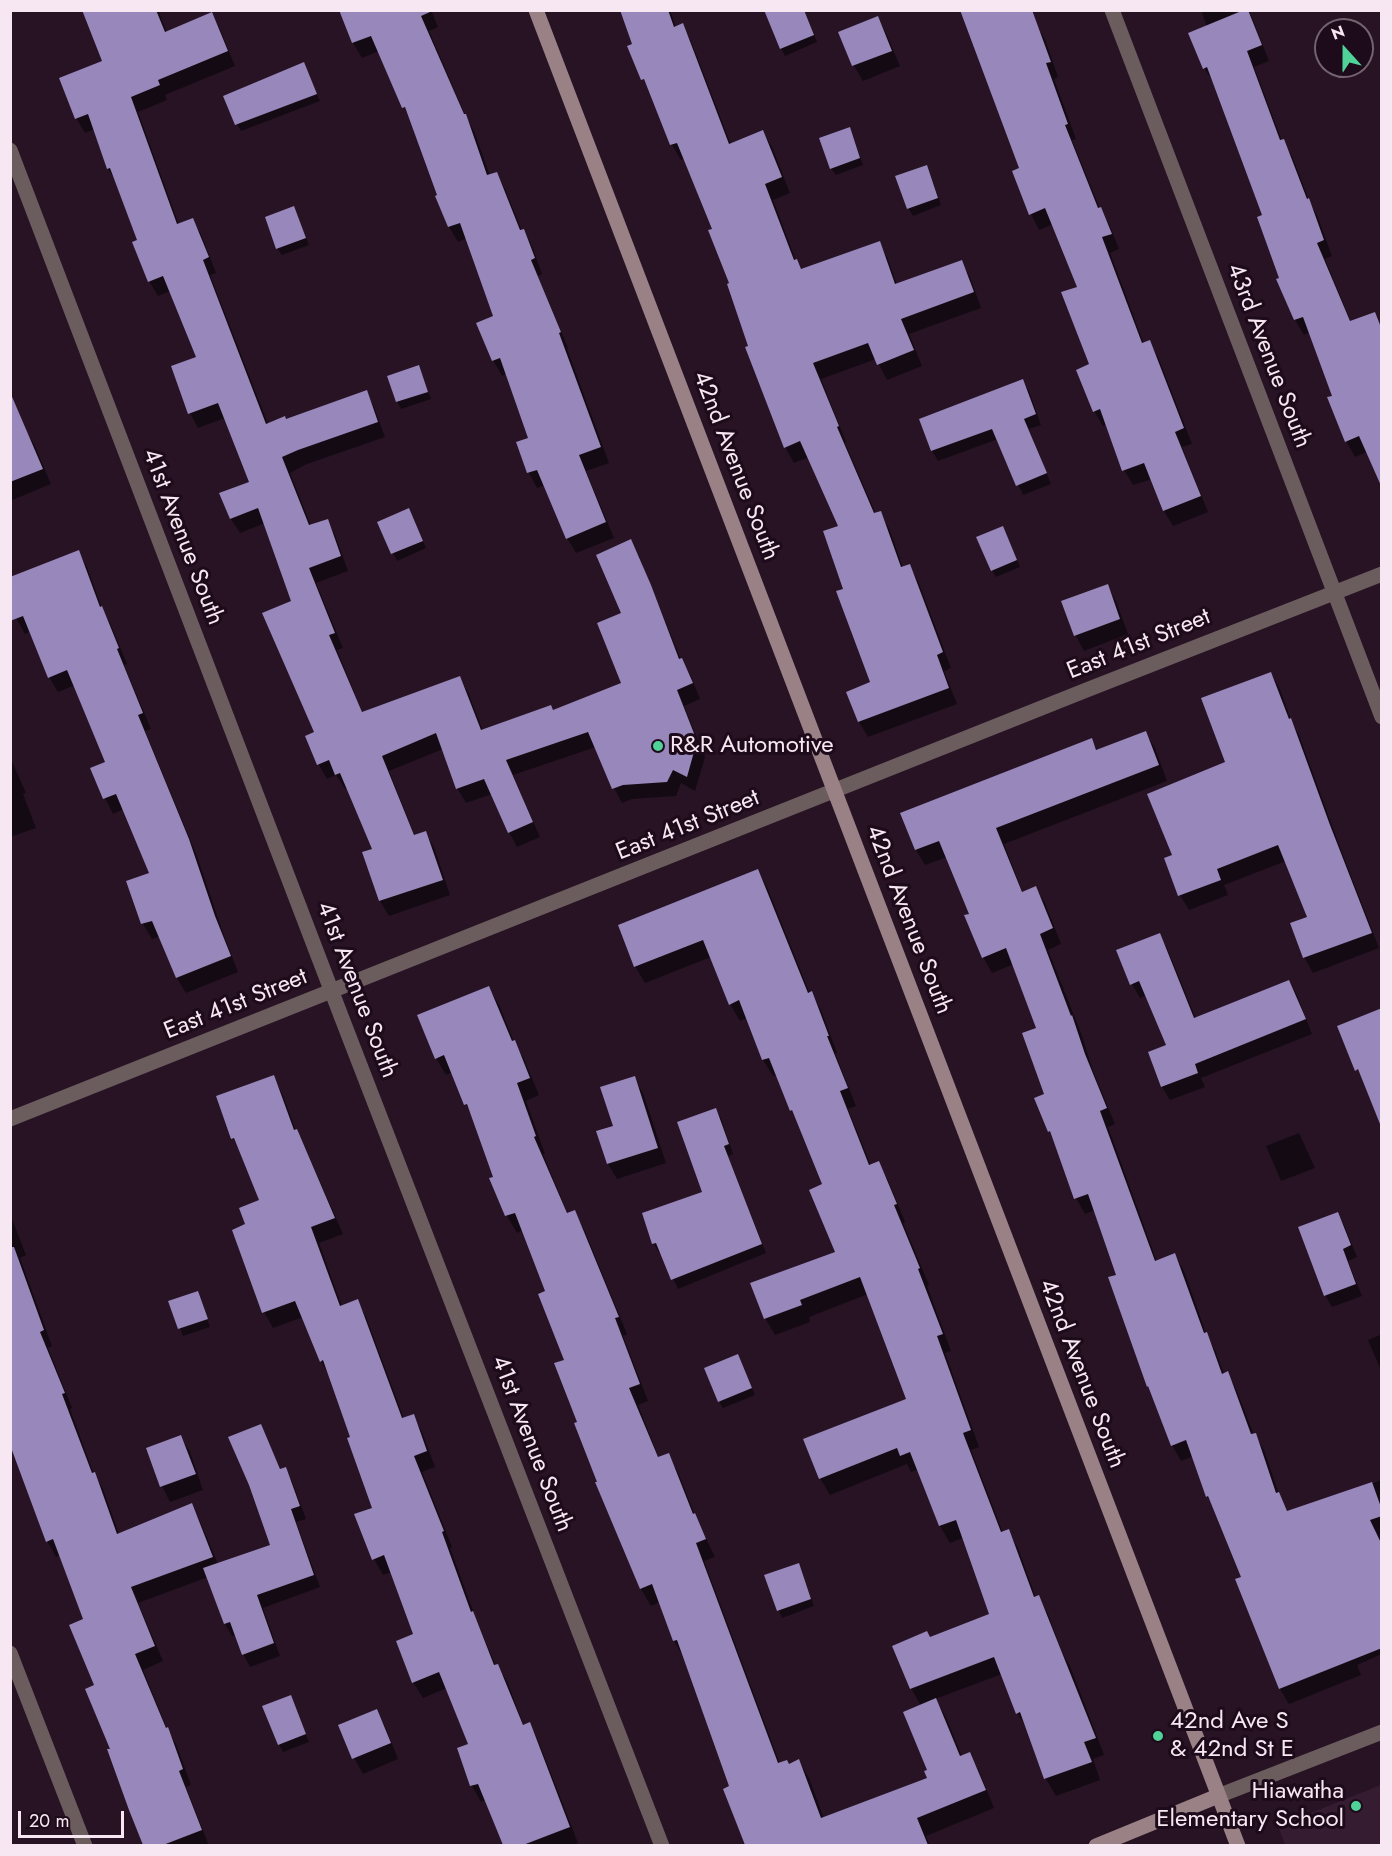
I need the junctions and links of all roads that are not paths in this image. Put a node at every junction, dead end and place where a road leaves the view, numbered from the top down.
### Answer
1 (536, 10) edge
2 (1112, 10) edge
3 (10, 150) edge
4 (1382, 574) edge
5 (1335, 592) junction
6 (1382, 717) edge
7 (835, 791) junction
8 (332, 992) junction
9 (10, 1119) edge
10 (10, 1653) edge
11 (1382, 1732) edge
12 (1218, 1796) junction
13 (85, 1845) edge
14 (662, 1845) edge
15 (1095, 1845) edge
16 (1238, 1845) edge

1 - 7 street, 42nd Avenue South
2 - 5 street, 43rd Avenue South
3 - 8 street, 41st Avenue South
4 - 5 street, East 41st Street
5 - 6 street, 43rd Avenue South
5 - 7 street, East 41st Street
7 - 8 street, East 41st Street
7 - 12 street, 42nd Avenue South
8 - 9 street, East 41st Street
8 - 14 street, 41st Avenue South
10 - 13 street
11 - 12 street
12 - 15 street
12 - 16 street, 42nd Avenue South

